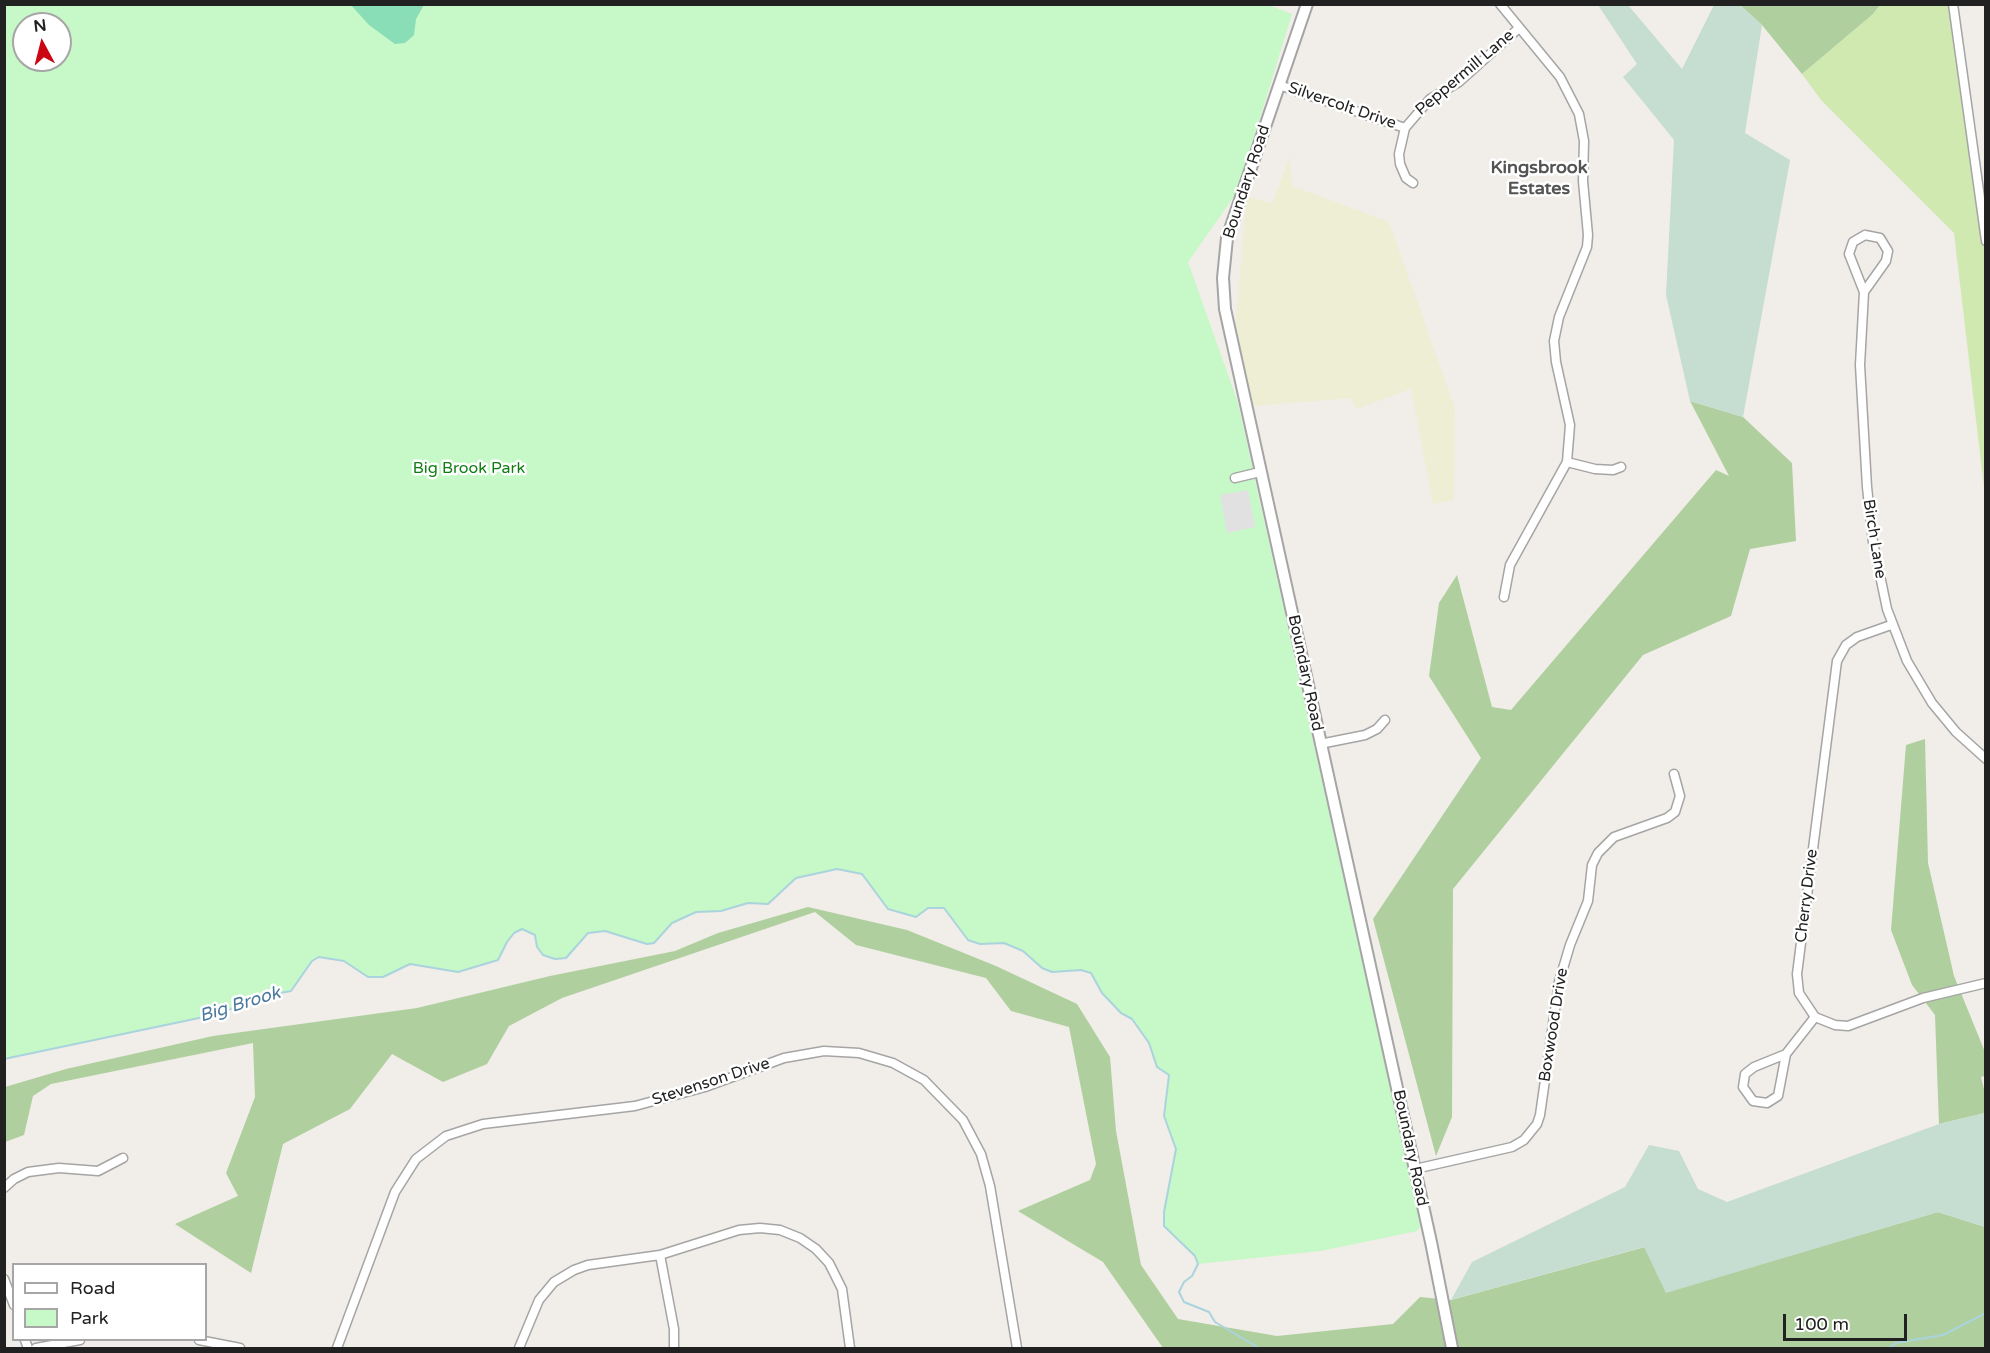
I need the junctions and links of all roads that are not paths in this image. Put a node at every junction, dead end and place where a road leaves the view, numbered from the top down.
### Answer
1 (1306, 4) edge
2 (1500, 4) edge
3 (1953, 4) edge
4 (1519, 28) junction
5 (1279, 85) junction
6 (1406, 128) junction
7 (1413, 183) dead end
8 (1984, 222) edge
9 (1986, 241) edge
10 (1864, 292) junction
11 (1567, 462) junction
12 (1621, 466) dead end
13 (1260, 472) junction
14 (1235, 478) dead end
15 (1504, 597) dead end
16 (1892, 625) junction
17 (1385, 720) dead end
18 (1320, 744) junction
19 (1983, 758) edge
20 (1674, 774) dead end
21 (1986, 983) edge
22 (1815, 1017) junction
23 (1786, 1054) junction
24 (123, 1158) dead end
25 (1415, 1169) junction
26 (4, 1188) edge
27 (660, 1255) junction
28 (4, 1279) edge
29 (12, 1300) edge
30 (74, 1341) edge
31 (204, 1341) edge
32 (36, 1348) edge
33 (240, 1348) edge
34 (337, 1348) edge
35 (519, 1348) edge
36 (674, 1348) edge
37 (850, 1348) edge
38 (1017, 1348) edge
39 (1452, 1348) edge

1 - 5 street, Boundary Road
2 - 4 street
3 - 8 street
4 - 6 street, Peppermill Lane
4 - 11 street
5 - 6 street, Silvercolt Drive
5 - 13 street, Boundary Road
6 - 7 street, Peppermill Lane
8 - 9 street
10 - 10 street, Birch Lane
10 - 16 street, Birch Lane
11 - 12 street
11 - 15 street
13 - 14 street
13 - 18 street, Boundary Road
16 - 19 street, Birch Lane
16 - 22 street, Cherry Drive
17 - 18 street
18 - 25 street, Boundary Road
20 - 25 street, Boxwood Drive
21 - 22 street
22 - 23 street
23 - 23 street
24 - 26 street
25 - 39 street, Boundary Road
27 - 35 street
27 - 36 street
27 - 37 street
28 - 29 street
30 - 32 street
31 - 33 street
34 - 38 street, Stevenson Drive

